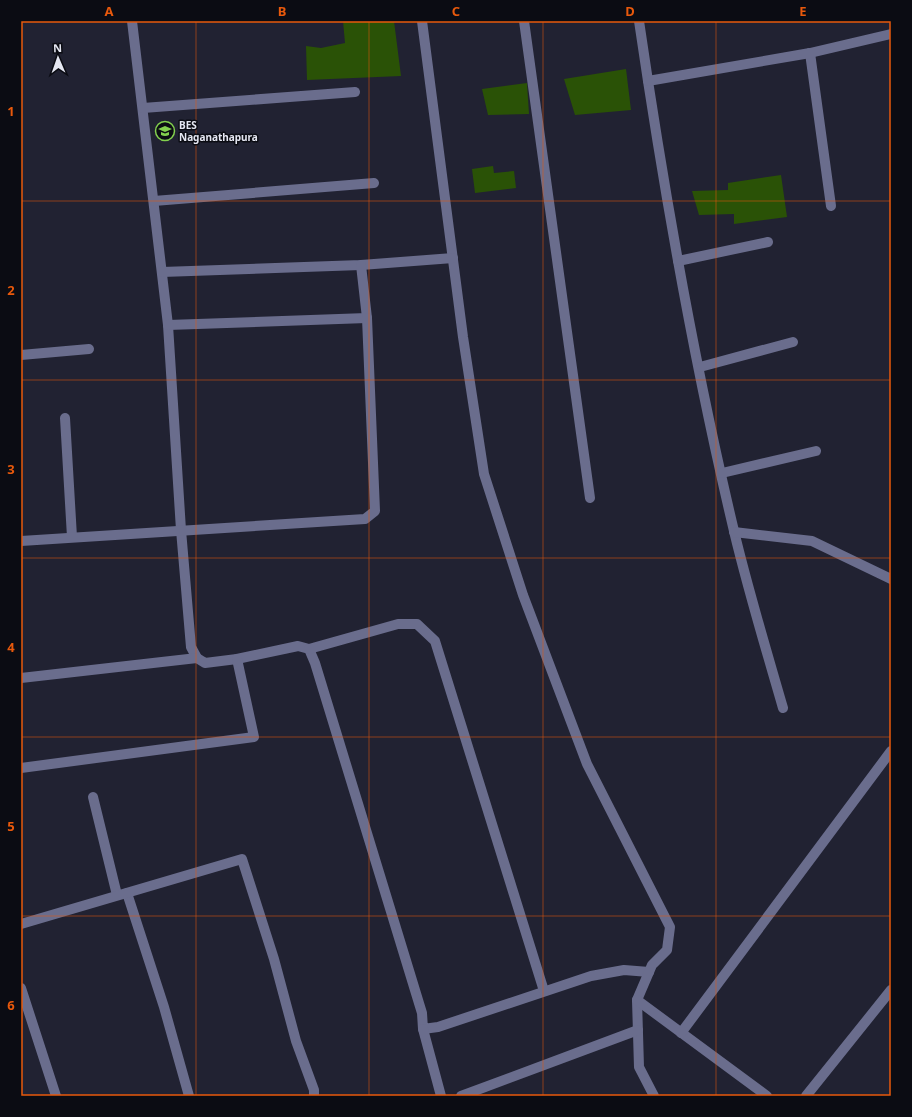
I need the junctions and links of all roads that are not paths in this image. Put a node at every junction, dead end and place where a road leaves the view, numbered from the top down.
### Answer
1 (132, 21) edge
2 (422, 21) edge
3 (524, 21) edge
4 (639, 21) edge
5 (891, 34) edge
6 (810, 53) junction
7 (648, 81) junction
8 (355, 92) dead end
9 (143, 108) junction
10 (374, 183) dead end
11 (154, 201) junction
12 (831, 206) dead end
13 (768, 242) dead end
14 (452, 258) junction
15 (678, 261) junction
16 (362, 265) junction
17 (162, 272) junction
18 (367, 318) junction
19 (168, 325) junction
20 (793, 342) dead end
21 (89, 349) dead end
22 (21, 355) edge
23 (700, 367) junction
24 (65, 418) dead end
25 (816, 451) dead end
26 (722, 473) junction
27 (590, 498) dead end
28 (181, 530) junction
29 (734, 532) junction
30 (72, 537) junction
31 (21, 540) edge
32 (891, 579) edge
33 (308, 649) junction
34 (197, 658) junction
35 (237, 659) junction
36 (21, 678) edge
37 (783, 708) dead end
38 (891, 751) edge
39 (21, 768) edge
40 (93, 797) dead end
41 (127, 892) junction
42 (117, 895) junction
43 (21, 924) edge
44 (649, 972) junction
45 (21, 988) edge
46 (891, 990) edge
47 (544, 991) junction
48 (637, 1000) junction
49 (423, 1029) junction
50 (638, 1030) junction
51 (681, 1032) junction
52 (56, 1096) edge
53 (189, 1096) edge
54 (314, 1096) edge
55 (441, 1096) edge
56 (461, 1096) edge
57 (654, 1096) edge
58 (767, 1096) edge
59 (806, 1096) edge

1 - 9 street
2 - 14 street
3 - 27 street
4 - 7 street
5 - 6 street
6 - 7 street
6 - 12 street
7 - 15 street
8 - 9 street
9 - 11 street
10 - 11 street
11 - 17 street
13 - 15 street
14 - 16 street
14 - 44 street
15 - 23 street
16 - 17 street
16 - 18 street
17 - 19 street
18 - 19 street
18 - 28 street
19 - 28 street
20 - 23 street
21 - 22 street
23 - 26 street
24 - 30 street
25 - 26 street
26 - 29 street
28 - 30 street
28 - 34 street
29 - 32 street
29 - 37 street
30 - 31 street
33 - 35 street
33 - 47 street
33 - 49 street
34 - 35 street
34 - 36 street
35 - 39 street
38 - 51 street
40 - 42 street
41 - 42 street
41 - 53 street
41 - 54 street
42 - 43 street
44 - 47 street
44 - 48 street
45 - 52 street
46 - 59 street
47 - 49 street
48 - 50 street
48 - 51 street
49 - 55 street
50 - 56 street
50 - 57 street
51 - 58 street

